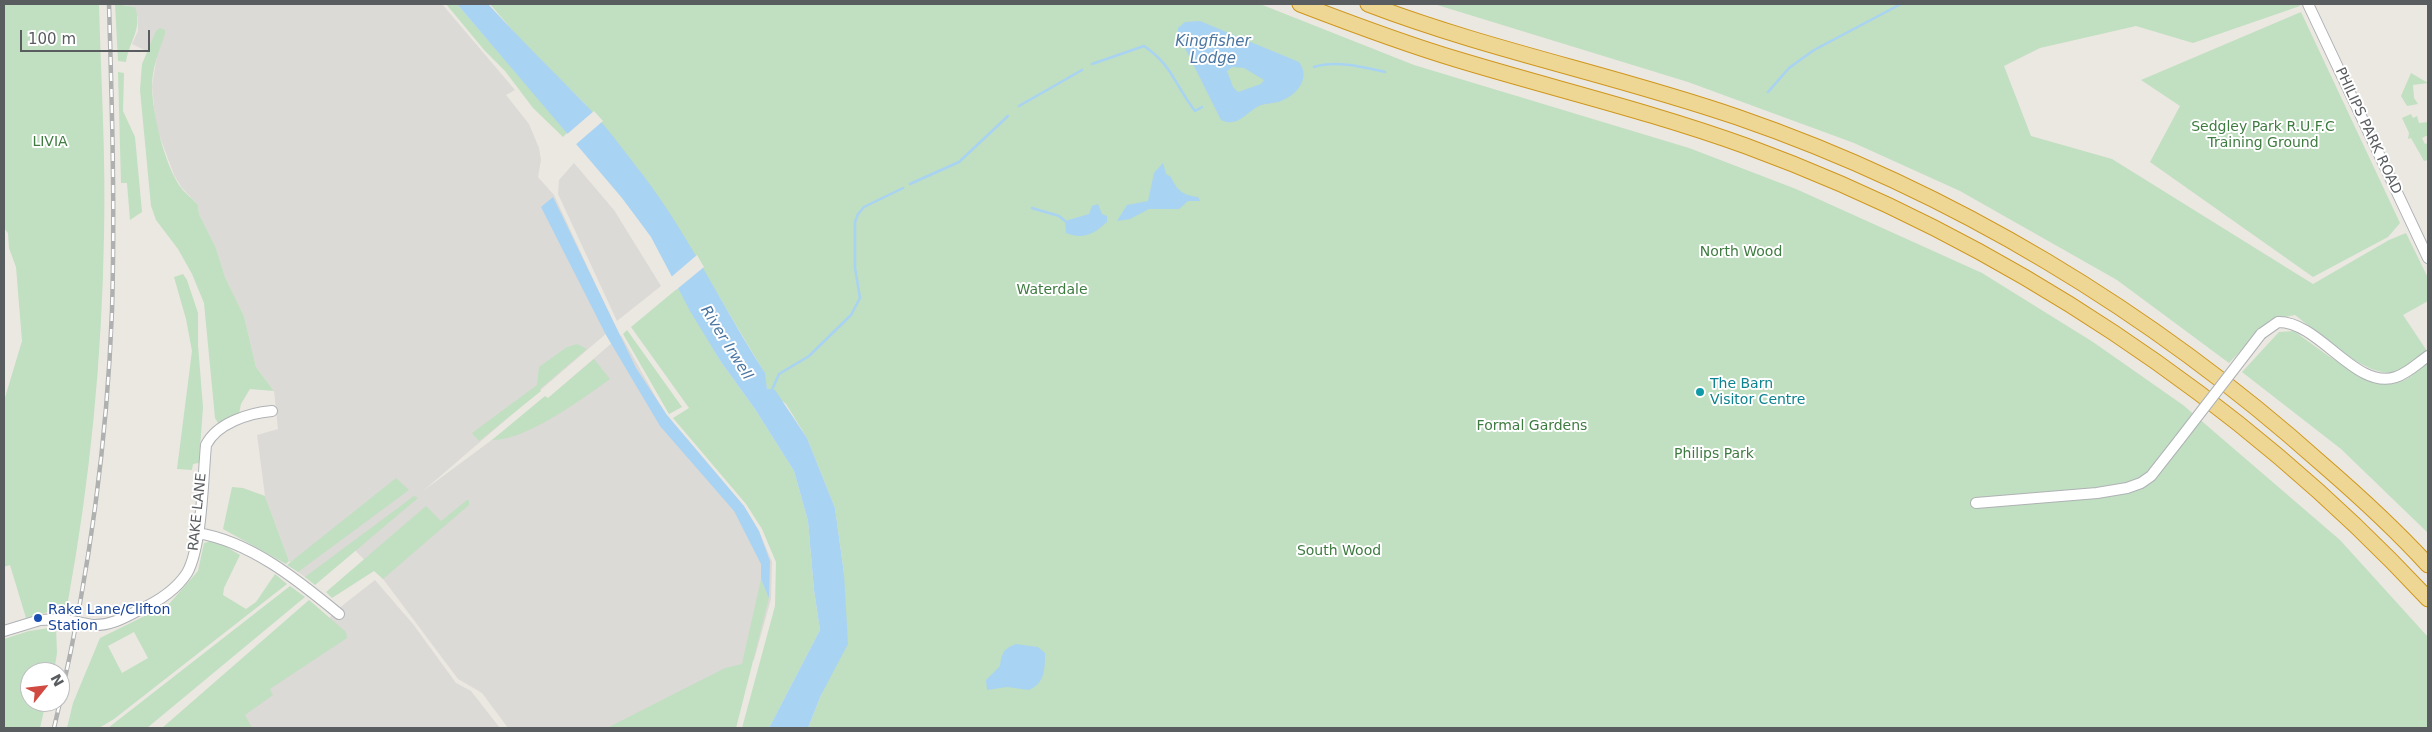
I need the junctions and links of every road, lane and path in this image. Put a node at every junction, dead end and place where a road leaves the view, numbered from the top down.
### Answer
1 (1300, 4) edge
2 (1368, 4) edge
3 (2308, 4) edge
4 (2428, 258) edge
5 (2428, 356) edge
6 (272, 411) dead end
7 (1976, 503) dead end
8 (197, 533) junction
9 (2428, 565) edge
10 (2428, 599) edge
11 (339, 614) dead end
12 (4, 631) edge

1 - 10 highway
2 - 9 highway
3 - 4 street, PHILIPS PARK ROAD
5 - 7 street, bridge
6 - 8 street, RAKE LANE
8 - 11 street
8 - 12 street, RAKE LANE, bridge

